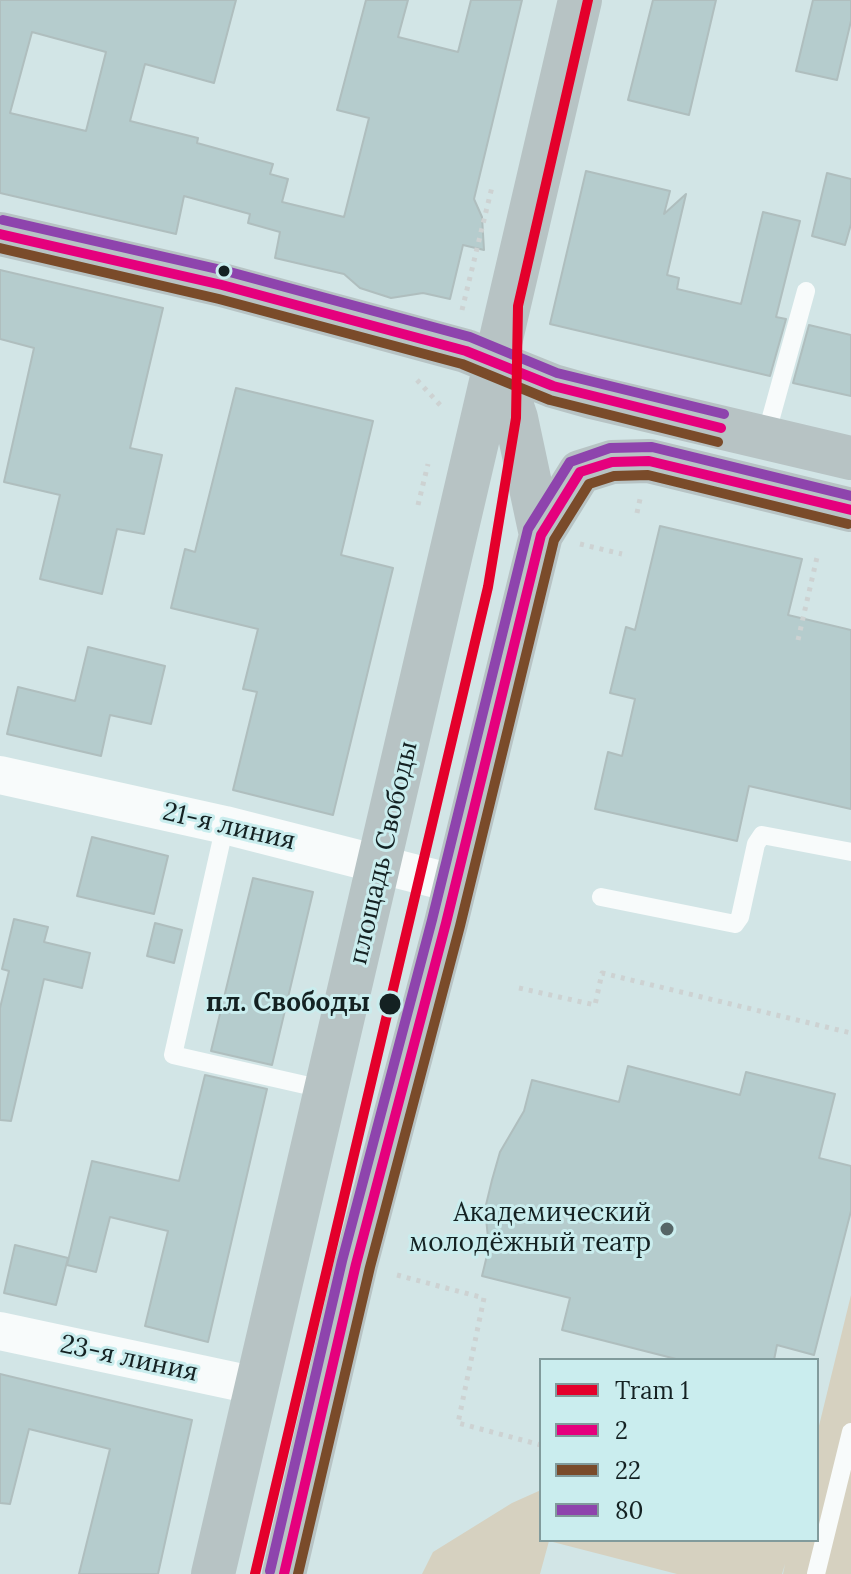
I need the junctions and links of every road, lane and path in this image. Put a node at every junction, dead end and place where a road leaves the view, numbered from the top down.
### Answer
1 (580, 0) edge
2 (0, 234) edge
3 (806, 291) dead end
4 (400, 333) junction
5 (498, 365) junction
6 (439, 420) dead end
7 (765, 439) junction
8 (851, 458) edge
9 (428, 462) dead end
10 (418, 505) dead end
11 (851, 510) edge
12 (557, 538) junction
13 (818, 553) dead end
14 (622, 554) dead end
15 (798, 640) dead end
16 (0, 775) edge
17 (225, 825) junction
18 (851, 852) edge
19 (381, 864) junction
20 (456, 884) junction
21 (601, 897) dead end
22 (519, 988) dead end
23 (851, 1033) edge
24 (327, 1090) junction
25 (397, 1275) dead end
26 (0, 1331) edge
27 (257, 1386) junction
28 (851, 1432) edge
29 (539, 1444) edge
30 (213, 1574) edge
31 (284, 1574) edge
32 (816, 1574) edge

1 - 5 main road, площадь Свободы
2 - 4 main road
3 - 7 lane
4 - 5 main road
4 - 6 path
5 - 7 main road
5 - 12 main road
5 - 19 main road, площадь Свободы
7 - 8 main road
9 - 10 path
11 - 12 main road
12 - 14 path
12 - 20 main road
13 - 15 path
16 - 17 street, 21-я линия
17 - 19 street, 21-я линия
17 - 24 lane
18 - 21 lane
19 - 20 street, 21-я линия
19 - 24 main road, площадь Свободы
20 - 31 main road
22 - 23 path
24 - 27 main road, площадь Свободы
25 - 29 path
26 - 27 street, 23-я линия
27 - 30 main road, площадь Свободы
28 - 32 lane

